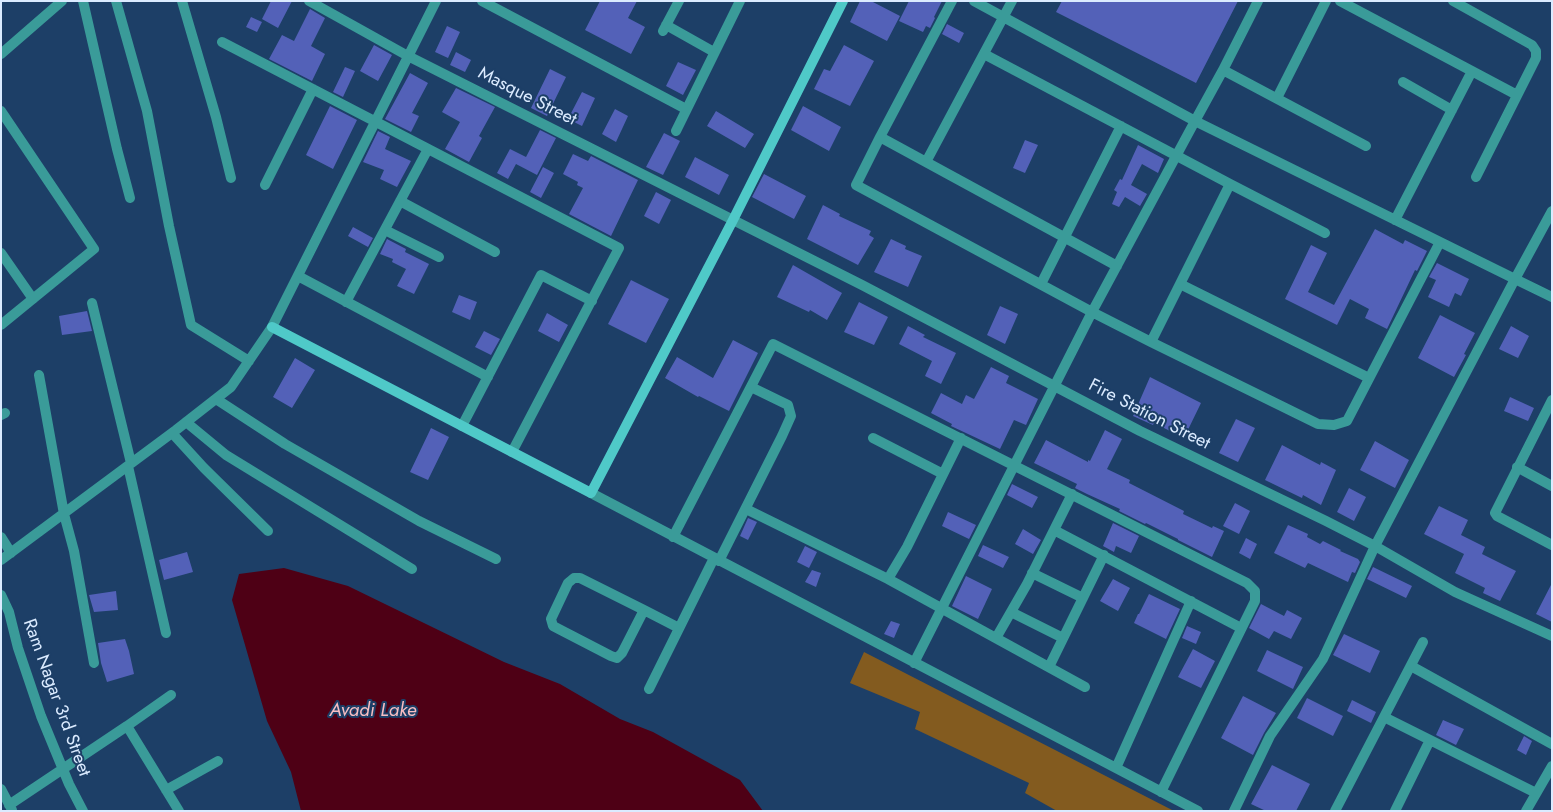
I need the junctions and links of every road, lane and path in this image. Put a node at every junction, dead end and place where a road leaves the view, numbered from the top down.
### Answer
1 (62, 1) edge
2 (83, 1) edge
3 (116, 1) edge
4 (182, 1) edge
5 (309, 1) edge
6 (436, 1) edge
7 (482, 1) edge
8 (679, 1) edge
9 (740, 1) edge
10 (843, 1) edge
11 (952, 1) edge
12 (974, 1) edge
13 (1012, 1) edge
14 (1258, 1) edge
15 (1326, 1) edge
16 (1340, 1) edge
17 (1453, 1) edge
18 (498, 5) edge
19 (1004, 18) junction
20 (222, 42) dead end
21 (714, 52) junction
22 (1, 54) edge
23 (984, 54) junction
24 (408, 56) junction
25 (1223, 70) junction
26 (1472, 72) junction
27 (1403, 82) dead end
28 (314, 89) junction
29 (1517, 95) junction
30 (1277, 98) junction
31 (686, 109) junction
32 (1452, 110) junction
33 (1, 111) edge
34 (376, 121) junction
35 (1195, 121) junction
36 (1121, 126) junction
37 (676, 131) dead end
38 (880, 137) junction
39 (1366, 146) dead end
40 (428, 149) junction
41 (1176, 155) junction
42 (926, 162) junction
43 (1476, 177) dead end
44 (231, 178) dead end
45 (1230, 184) junction
46 (265, 185) dead end
47 (130, 198) dead end
48 (400, 201) junction
49 (1552, 211) edge
50 (733, 220) junction
51 (1395, 220) junction
52 (385, 230) junction
53 (1325, 233) dead end
54 (1066, 237) junction
55 (1440, 242) junction
56 (1, 252) edge
57 (495, 252) dead end
58 (439, 257) dead end
59 (1117, 266) junction
60 (298, 276) junction
61 (1515, 280) junction
62 (1042, 284) junction
63 (1180, 284) junction
64 (1552, 297) edge
65 (33, 299) junction
66 (592, 300) junction
67 (346, 302) junction
68 (92, 303) dead end
69 (1092, 312) junction
70 (1, 325) edge
71 (272, 327) junction
72 (1151, 342) junction
73 (249, 361) junction
74 (39, 375) dead end
75 (488, 377) junction
76 (1368, 378) junction
77 (1055, 386) junction
78 (751, 387) junction
79 (216, 399) junction
80 (1552, 400) edge
81 (186, 422) junction
82 (462, 426) junction
83 (172, 433) junction
84 (873, 438) dead end
85 (961, 438) junction
86 (512, 452) junction
87 (130, 464) junction
88 (1015, 466) junction
89 (1517, 467) junction
90 (943, 474) junction
91 (1552, 486) edge
92 (590, 494) junction
93 (1072, 494) junction
94 (746, 509) junction
95 (64, 514) junction
96 (1054, 530) junction
97 (268, 531) dead end
98 (1, 537) edge
99 (673, 537) junction
100 (1552, 545) edge
101 (1375, 546) junction
102 (11, 553) junction
103 (1104, 556) junction
104 (496, 559) dead end
105 (716, 559) junction
106 (1, 560) edge
107 (412, 569) dead end
108 (1032, 573) junction
109 (888, 579) junction
110 (1, 595) edge
111 (1083, 598) junction
112 (1191, 601) junction
113 (942, 609) junction
114 (644, 610) junction
115 (1011, 612) junction
116 (679, 628) junction
117 (1241, 628) junction
118 (166, 633) dead end
119 (1552, 636) edge
120 (996, 638) junction
121 (1063, 638) junction
122 (1423, 642) dead end
123 (94, 663) dead end
124 (914, 663) junction
125 (1411, 666) junction
126 (1049, 667) junction
127 (1085, 687) dead end
128 (649, 690) dead end
129 (171, 695) dead end
130 (1384, 717) junction
131 (127, 726) junction
132 (1430, 740) junction
133 (1552, 744) edge
134 (218, 761) dead end
135 (1552, 766) edge
136 (1116, 768) junction
137 (63, 770) junction
138 (1, 789) edge
139 (166, 790) junction
140 (1161, 792) junction
141 (1536, 793) junction
142 (11, 808) edge
143 (83, 811) edge
144 (179, 811) edge
145 (1198, 811) edge
146 (1234, 811) edge
147 (1335, 811) edge
148 (1395, 811) edge
149 (1526, 811) edge

1 - 22 street
2 - 47 street
3 - 73 street
4 - 44 street
5 - 24 street, Masque Street
6 - 24 street
7 - 18 street
8 - 21 street
9 - 21 street
10 - 50 street
11 - 38 street
12 - 19 street
13 - 19 street
14 - 25 street
15 - 30 street
16 - 26 street
17 - 29 street
18 - 31 street
19 - 23 street
19 - 35 street
20 - 28 street
21 - 31 street
23 - 36 street
23 - 42 street
24 - 34 street
24 - 50 street, Masque Street
25 - 30 street
25 - 35 street
26 - 29 street
26 - 32 street
27 - 32 street
28 - 34 street
28 - 46 street
29 - 43 street
30 - 39 street
31 - 37 street
32 - 51 street
33 - 65 street
34 - 40 street
34 - 60 street
35 - 41 street
35 - 51 street
36 - 41 street
36 - 54 street
38 - 42 street
38 - 62 street
40 - 48 street
40 - 66 street
41 - 45 street
41 - 59 street
42 - 54 street
45 - 53 street
45 - 63 street
48 - 52 street
48 - 57 street
49 - 61 street
50 - 77 street, Fire Station Street
50 - 92 street
51 - 55 street
52 - 58 street
52 - 67 street
54 - 59 street
54 - 62 street
55 - 61 street
55 - 76 street
56 - 65 street
59 - 69 street
60 - 67 street
60 - 71 street
61 - 64 street
61 - 101 street
62 - 69 street
63 - 72 street
63 - 76 street
65 - 70 street
66 - 75 street
66 - 86 street
67 - 75 street
68 - 87 street
69 - 72 street
69 - 77 street
71 - 73 street
71 - 82 street
72 - 76 street
73 - 79 street
74 - 95 street
75 - 82 street
77 - 88 street
77 - 101 street, Fire Station Street
78 - 85 street
78 - 94 street
78 - 99 street
79 - 81 street
79 - 104 street
80 - 89 street
81 - 83 street
81 - 107 street
82 - 86 street
83 - 87 street
83 - 97 street
84 - 90 street
85 - 88 street
85 - 90 street
86 - 92 street
87 - 95 street
87 - 118 street
88 - 93 street
88 - 113 street
89 - 91 street
89 - 100 street
90 - 109 street
92 - 99 street
93 - 96 street
93 - 117 street
94 - 105 street
94 - 109 street
95 - 102 street
95 - 123 street
96 - 103 street
96 - 108 street
98 - 102 street
99 - 105 street
101 - 119 street, Fire Station Street
101 - 146 street
102 - 106 street
103 - 111 street
103 - 112 street
105 - 116 street
105 - 124 street
108 - 111 street
108 - 115 street
109 - 113 street
110 - 137 street, Ram Nagar 3rd Street
111 - 121 street
112 - 117 street
112 - 136 street
113 - 120 street
113 - 124 street
114 - 114 street
114 - 116 street
115 - 120 street
115 - 121 street
116 - 128 street
117 - 140 street
120 - 126 street
121 - 126 street
122 - 125 street
124 - 136 street
125 - 130 street
125 - 133 street
126 - 127 street
129 - 131 street
130 - 132 street
130 - 147 street
131 - 137 street
131 - 139 street
132 - 141 street
132 - 148 street
134 - 139 street
135 - 141 street
136 - 140 street
137 - 142 street
137 - 143 street, Ram Nagar 3rd Street
138 - 142 street
139 - 144 street
140 - 145 street
141 - 149 street

